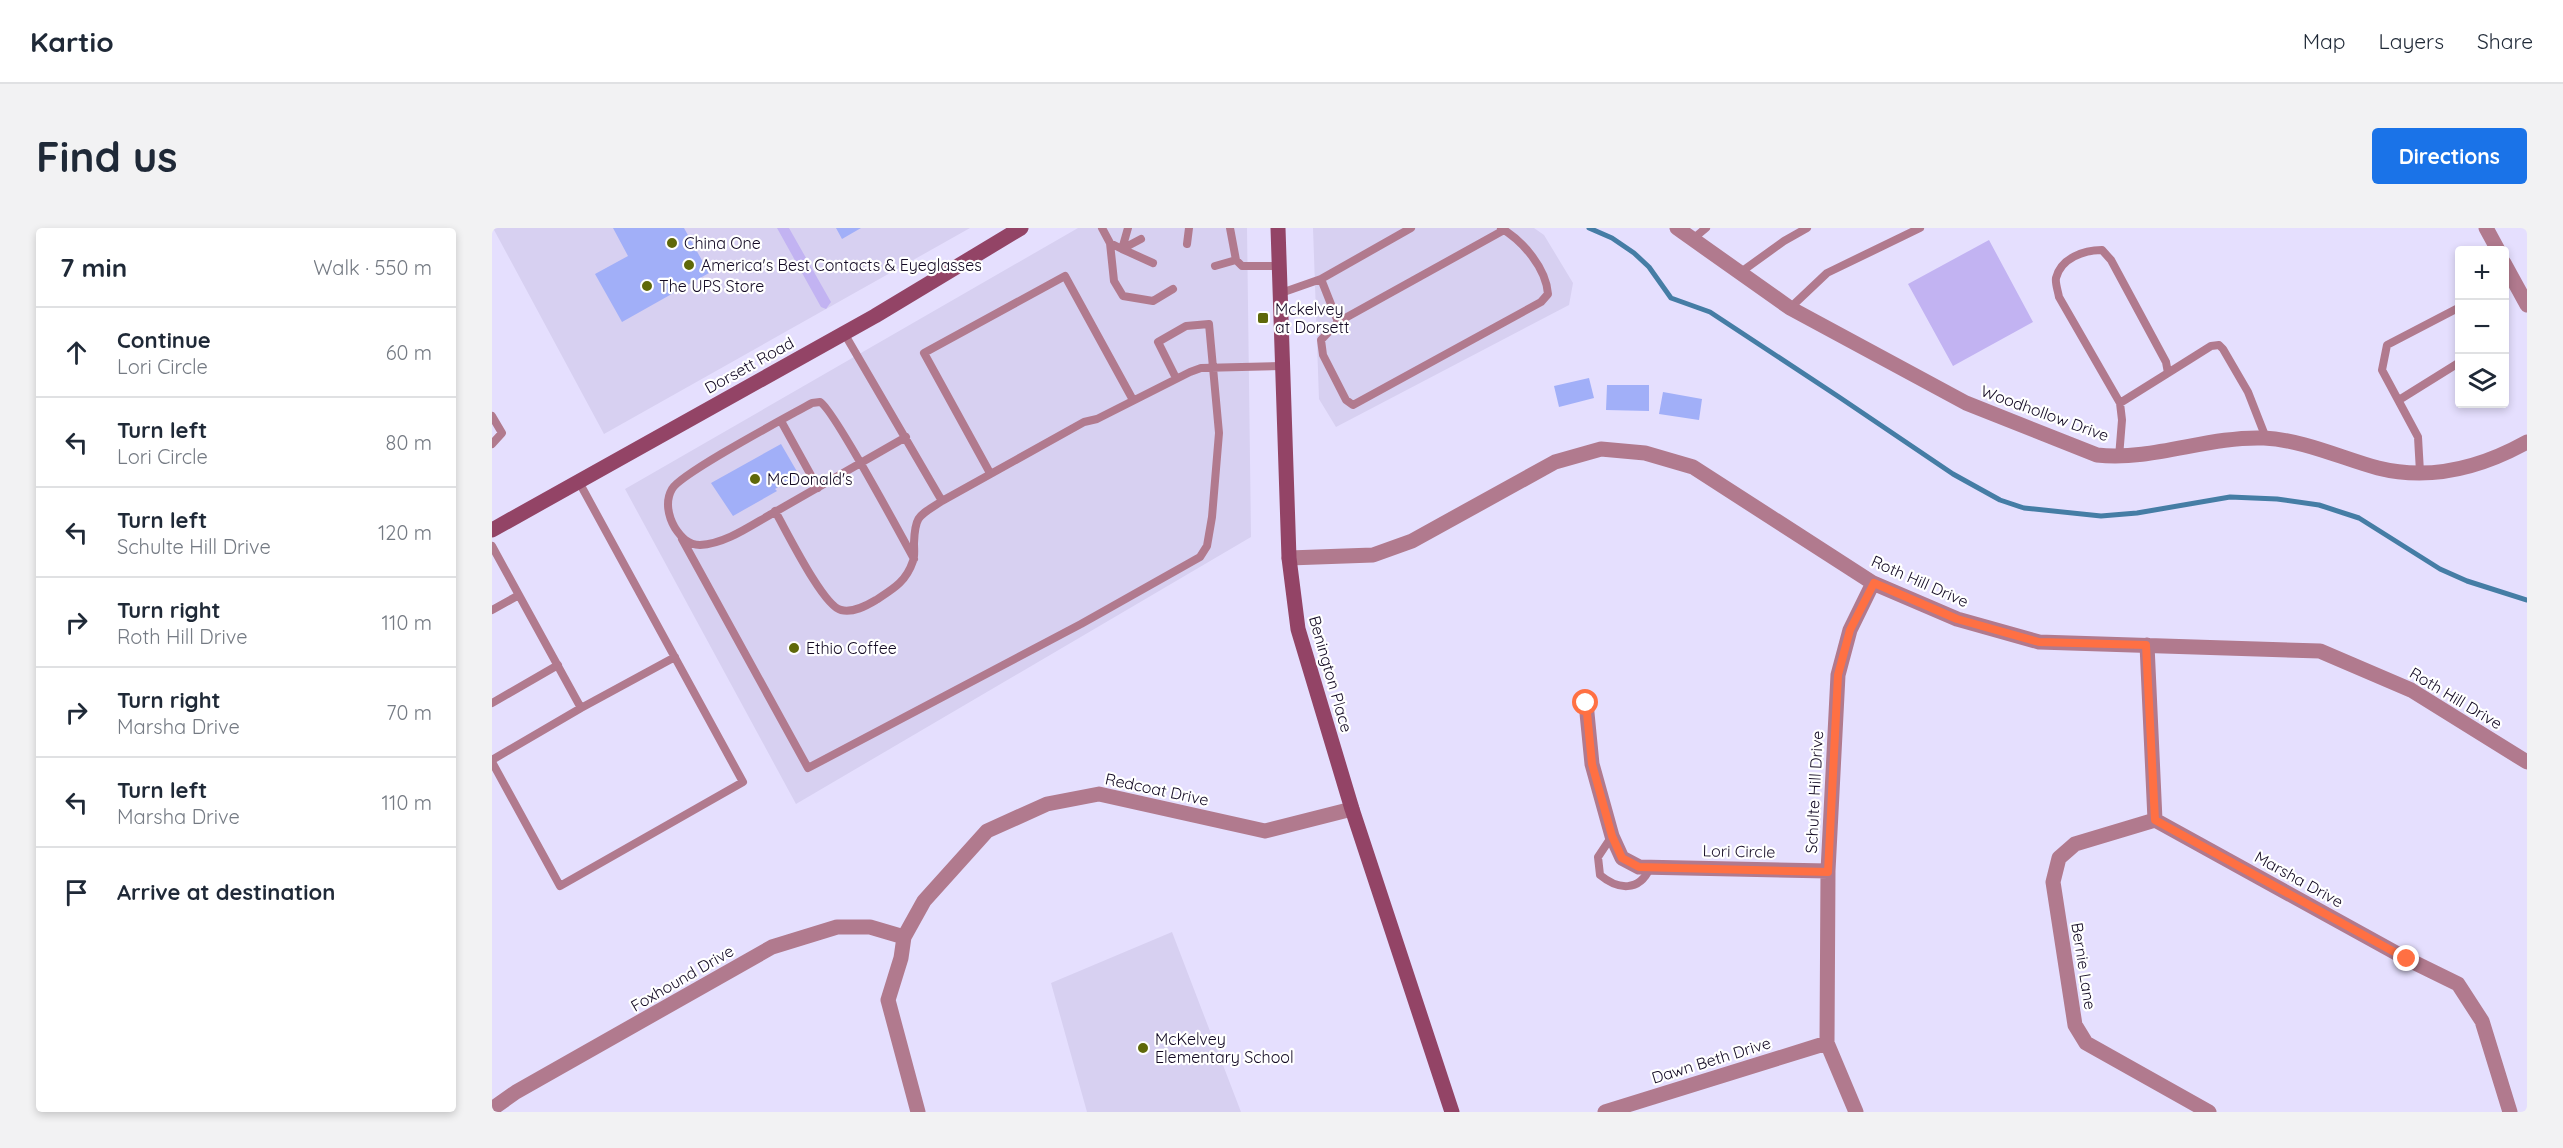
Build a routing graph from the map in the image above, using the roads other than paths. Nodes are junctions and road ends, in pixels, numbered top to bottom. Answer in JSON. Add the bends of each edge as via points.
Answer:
{"nodes":[{"id":1,"x":1021,"y":228,"type":"edge"},
{"id":2,"x":1102,"y":228,"type":"edge"},
{"id":3,"x":1128,"y":228,"type":"edge"},
{"id":4,"x":1189,"y":228,"type":"edge"},
{"id":5,"x":1230,"y":228,"type":"edge"},
{"id":6,"x":1279,"y":228,"type":"edge"},
{"id":7,"x":1411,"y":228,"type":"edge"},
{"id":8,"x":1677,"y":228,"type":"edge"},
{"id":9,"x":1706,"y":228,"type":"edge"},
{"id":10,"x":1807,"y":228,"type":"edge"},
{"id":11,"x":1920,"y":228,"type":"edge"},
{"id":12,"x":2486,"y":228,"type":"edge"},
{"id":13,"x":1503,"y":229,"type":"edge"},
{"id":14,"x":1694,"y":238,"type":"junction"},
{"id":15,"x":1141,"y":239,"type":"dead end"},
{"id":16,"x":1110,"y":243,"type":"junction"},
{"id":17,"x":1187,"y":244,"type":"dead end"},
{"id":18,"x":2496,"y":246,"type":"edge"},
{"id":19,"x":1122,"y":249,"type":"junction"},
{"id":20,"x":1236,"y":260,"type":"junction"},
{"id":21,"x":1153,"y":263,"type":"dead end"},
{"id":22,"x":1215,"y":266,"type":"dead end"},
{"id":23,"x":1280,"y":266,"type":"junction"},
{"id":24,"x":2509,"y":271,"type":"edge"},
{"id":25,"x":1741,"y":272,"type":"junction"},
{"id":26,"x":1321,"y":279,"type":"junction"},
{"id":27,"x":1173,"y":289,"type":"dead end"},
{"id":28,"x":1281,"y":293,"type":"junction"},
{"id":29,"x":2527,"y":305,"type":"edge"},
{"id":30,"x":1790,"y":308,"type":"junction"},
{"id":31,"x":2455,"y":310,"type":"edge"},
{"id":32,"x":1338,"y":322,"type":"junction"},
{"id":33,"x":844,"y":333,"type":"junction"},
{"id":34,"x":2455,"y":365,"type":"edge"},
{"id":35,"x":1284,"y":366,"type":"junction"},
{"id":36,"x":1214,"y":367,"type":"junction"},
{"id":37,"x":2168,"y":373,"type":"junction"},
{"id":38,"x":1176,"y":378,"type":"junction"},
{"id":39,"x":1133,"y":400,"type":"junction"},
{"id":40,"x":2398,"y":400,"type":"junction"},
{"id":41,"x":2120,"y":403,"type":"junction"},
{"id":42,"x":492,"y":416,"type":"edge"},
{"id":43,"x":781,"y":421,"type":"junction"},
{"id":44,"x":906,"y":437,"type":"junction"},
{"id":45,"x":2266,"y":438,"type":"junction"},
{"id":46,"x":2527,"y":442,"type":"edge"},
{"id":47,"x":492,"y":444,"type":"edge"},
{"id":48,"x":2119,"y":457,"type":"junction"},
{"id":49,"x":860,"y":464,"type":"junction"},
{"id":50,"x":2420,"y":472,"type":"junction"},
{"id":51,"x":990,"y":473,"type":"junction"},
{"id":52,"x":579,"y":482,"type":"junction"},
{"id":53,"x":818,"y":488,"type":"junction"},
{"id":54,"x":942,"y":501,"type":"junction"},
{"id":55,"x":776,"y":512,"type":"junction"},
{"id":56,"x":492,"y":530,"type":"edge"},
{"id":57,"x":682,"y":539,"type":"junction"},
{"id":58,"x":492,"y":546,"type":"edge"},
{"id":59,"x":1289,"y":558,"type":"junction"},
{"id":60,"x":914,"y":559,"type":"junction"},
{"id":61,"x":1874,"y":583,"type":"junction"},
{"id":62,"x":519,"y":595,"type":"junction"},
{"id":63,"x":492,"y":610,"type":"edge"},
{"id":64,"x":2146,"y":645,"type":"junction"},
{"id":65,"x":675,"y":657,"type":"junction"},
{"id":66,"x":558,"y":665,"type":"junction"},
{"id":67,"x":492,"y":703,"type":"edge"},
{"id":68,"x":1586,"y":703,"type":"dead end"},
{"id":69,"x":582,"y":708,"type":"junction"},
{"id":70,"x":492,"y":761,"type":"edge"},
{"id":71,"x":2527,"y":762,"type":"edge"},
{"id":72,"x":1352,"y":809,"type":"junction"},
{"id":73,"x":2155,"y":820,"type":"junction"},
{"id":74,"x":1612,"y":836,"type":"junction"},
{"id":75,"x":1650,"y":868,"type":"junction"},
{"id":76,"x":1828,"y":872,"type":"junction"},
{"id":77,"x":904,"y":937,"type":"junction"},
{"id":78,"x":1827,"y":1043,"type":"junction"},
{"id":79,"x":492,"y":1109,"type":"edge"},
{"id":80,"x":918,"y":1112,"type":"edge"},
{"id":81,"x":1452,"y":1112,"type":"edge"},
{"id":82,"x":1605,"y":1112,"type":"edge"},
{"id":83,"x":1856,"y":1112,"type":"edge"},
{"id":84,"x":2209,"y":1112,"type":"edge"},
{"id":85,"x":2510,"y":1112,"type":"edge"}],
"edges":[{"from":1,"to":33,"type":"main road","name":"Dorsett Road"},
{"from":2,"to":16,"type":"lane"},
{"from":3,"to":19,"type":"lane"},
{"from":4,"to":17,"type":"lane"},
{"from":5,"to":20,"type":"lane"},
{"from":6,"to":23,"type":"main road","name":"Benington Place"},
{"from":7,"to":26,"type":"lane"},
{"from":8,"to":14,"type":"street","name":"Woodhollow Drive"},
{"from":9,"to":14,"type":"lane"},
{"from":10,"to":25,"type":"lane"},
{"from":11,"to":30,"type":"lane","via":[[1827,273]]},
{"from":12,"to":18,"type":"street"},
{"from":13,"to":32,"type":"lane"},
{"from":13,"to":32,"type":"lane","via":[[1521,242],[1547,282],[1548,294],[1541,302],[1353,405],[1346,400],[1323,355],[1322,340]]},
{"from":14,"to":25,"type":"street","name":"Woodhollow Drive"},
{"from":15,"to":19,"type":"lane"},
{"from":16,"to":19,"type":"lane"},
{"from":16,"to":27,"type":"lane","via":[[1114,281],[1123,296],[1153,301]]},
{"from":19,"to":21,"type":"lane"},
{"from":20,"to":22,"type":"lane"},
{"from":20,"to":23,"type":"lane","via":[[1242,266]]},
{"from":23,"to":28,"type":"main road","name":"Benington Place"},
{"from":24,"to":29,"type":"street"},
{"from":25,"to":30,"type":"street","name":"Woodhollow Drive"},
{"from":26,"to":28,"type":"lane"},
{"from":26,"to":32,"type":"lane"},
{"from":28,"to":35,"type":"main road","name":"Benington Place"},
{"from":30,"to":48,"type":"street","name":"Woodhollow Drive","via":[[1965,403],[2097,455]]},
{"from":31,"to":40,"type":"lane","via":[[2386,345],[2382,370]]},
{"from":33,"to":44,"type":"lane"},
{"from":33,"to":52,"type":"main road","name":"Dorsett Road"},
{"from":34,"to":40,"type":"lane"},
{"from":35,"to":36,"type":"lane"},
{"from":35,"to":59,"type":"main road","name":"Benington Place"},
{"from":36,"to":38,"type":"lane"},
{"from":36,"to":38,"type":"lane","via":[[1209,324],[1186,326],[1158,342]]},
{"from":36,"to":57,"type":"lane","via":[[1219,433],[1212,517],[1207,546],[1200,557],[808,768]]},
{"from":37,"to":41,"type":"lane"},
{"from":37,"to":41,"type":"lane","via":[[2166,362],[2102,250],[2086,250],[2063,264],[2056,279],[2059,297]]},
{"from":37,"to":45,"type":"lane","via":[[2218,345],[2248,392]]},
{"from":38,"to":39,"type":"lane"},
{"from":39,"to":51,"type":"lane"},
{"from":39,"to":51,"type":"lane","via":[[1065,276],[924,353]]},
{"from":40,"to":50,"type":"lane","via":[[2418,437]]},
{"from":41,"to":48,"type":"lane"},
{"from":42,"to":47,"type":"lane","via":[[502,433]]},
{"from":43,"to":49,"type":"lane","via":[[820,402],[829,410]]},
{"from":43,"to":53,"type":"lane"},
{"from":43,"to":57,"type":"lane","via":[[672,488],[668,506]]},
{"from":44,"to":49,"type":"lane"},
{"from":44,"to":54,"type":"lane"},
{"from":45,"to":48,"type":"street","name":"Woodhollow Drive"},
{"from":45,"to":50,"type":"street","name":"Woodhollow Drive","via":[[2300,443],[2381,468]]},
{"from":46,"to":50,"type":"street","name":"Woodhollow Drive","via":[[2479,465]]},
{"from":49,"to":53,"type":"lane"},
{"from":49,"to":60,"type":"lane"},
{"from":51,"to":54,"type":"lane"},
{"from":52,"to":56,"type":"main road","name":"Dorsett Road"},
{"from":52,"to":65,"type":"lane"},
{"from":53,"to":55,"type":"lane"},
{"from":54,"to":60,"type":"lane","via":[[915,522]]},
{"from":55,"to":57,"type":"lane","via":[[719,541],[699,545]]},
{"from":55,"to":60,"type":"lane","via":[[823,596],[843,611],[864,607],[896,588]]},
{"from":58,"to":62,"type":"lane"},
{"from":59,"to":61,"type":"street","name":"Roth Hill Drive","via":[[1373,555],[1412,542],[1555,462],[1601,449],[1645,453],[1693,467]]},
{"from":59,"to":72,"type":"main road","name":"Benington Place","via":[[1298,629]]},
{"from":61,"to":64,"type":"street","name":"Roth Hill Drive","via":[[1957,619],[2039,642]]},
{"from":61,"to":76,"type":"street","name":"Schulte Hill Drive","via":[[1850,630],[1838,675]]},
{"from":62,"to":63,"type":"lane"},
{"from":62,"to":66,"type":"lane"},
{"from":64,"to":71,"type":"street","name":"Roth Hill Drive","via":[[2320,651],[2411,690]]},
{"from":64,"to":73,"type":"street"},
{"from":65,"to":69,"type":"lane"},
{"from":65,"to":70,"type":"lane","via":[[743,782],[560,886]]},
{"from":66,"to":67,"type":"lane"},
{"from":66,"to":69,"type":"lane"},
{"from":68,"to":74,"type":"street","name":"Lori Circle","via":[[1592,764]]},
{"from":69,"to":70,"type":"lane"},
{"from":72,"to":77,"type":"street","name":"Redcoat Drive","via":[[1265,831],[1099,794],[1047,804],[987,831],[924,902]]},
{"from":72,"to":81,"type":"main road","name":"Benington Place"},
{"from":73,"to":84,"type":"street","name":"Bernie Lane","via":[[2075,844],[2059,858],[2053,882],[2076,1025],[2086,1043]]},
{"from":73,"to":85,"type":"street","name":"Marsha Drive","via":[[2458,984],[2482,1021]]},
{"from":74,"to":75,"type":"street","name":"Lori Circle","via":[[1622,858]]},
{"from":74,"to":75,"type":"lane","via":[[1598,857],[1600,875],[1612,885],[1631,886],[1645,879]]},
{"from":75,"to":76,"type":"street","name":"Lori Circle"},
{"from":76,"to":78,"type":"street","name":"Schulte Hill Drive"},
{"from":77,"to":79,"type":"street","name":"Foxhound Drive","via":[[870,927],[837,927],[772,947]]},
{"from":77,"to":80,"type":"street","name":"Redcoat Drive","via":[[888,1000]]},
{"from":78,"to":82,"type":"street","name":"Dawn Beth Drive"},
{"from":78,"to":83,"type":"street","name":"Schulte Hill Drive"}]}
